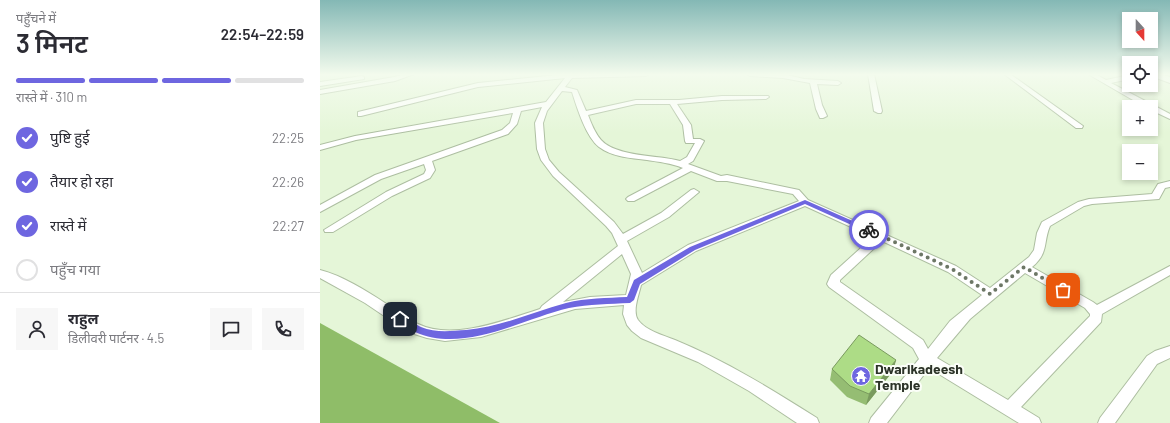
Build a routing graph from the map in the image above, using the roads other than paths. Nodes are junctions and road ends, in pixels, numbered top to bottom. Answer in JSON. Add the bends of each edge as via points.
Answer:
{"nodes":[{"id":1,"x":439,"y":94,"type":"edge"},
{"id":2,"x":556,"y":94,"type":"edge"},
{"id":3,"x":576,"y":94,"type":"edge"},
{"id":4,"x":817,"y":94,"type":"edge"},
{"id":5,"x":875,"y":94,"type":"edge"},
{"id":6,"x":1035,"y":94,"type":"edge"},
{"id":7,"x":1126,"y":94,"type":"edge"},
{"id":8,"x":766,"y":97,"type":"dead end"},
{"id":9,"x":1138,"y":100,"type":"edge"},
{"id":10,"x":672,"y":102,"type":"junction"},
{"id":11,"x":548,"y":104,"type":"junction"},
{"id":12,"x":518,"y":110,"type":"junction"},
{"id":13,"x":878,"y":111,"type":"dead end"},
{"id":14,"x":1158,"y":111,"type":"edge"},
{"id":15,"x":360,"y":114,"type":"dead end"},
{"id":16,"x":584,"y":114,"type":"junction"},
{"id":17,"x":823,"y":116,"type":"dead end"},
{"id":18,"x":1170,"y":117,"type":"edge"},
{"id":19,"x":1080,"y":126,"type":"dead end"},
{"id":20,"x":320,"y":148,"type":"edge"},
{"id":21,"x":427,"y":160,"type":"junction"},
{"id":22,"x":686,"y":166,"type":"junction"},
{"id":23,"x":1170,"y":184,"type":"edge"},
{"id":24,"x":694,"y":192,"type":"dead end"},
{"id":25,"x":631,"y":199,"type":"dead end"},
{"id":26,"x":805,"y":202,"type":"junction"},
{"id":27,"x":320,"y":209,"type":"edge"},
{"id":28,"x":329,"y":230,"type":"dead end"},
{"id":29,"x":880,"y":237,"type":"junction"},
{"id":30,"x":622,"y":243,"type":"junction"},
{"id":31,"x":1024,"y":267,"type":"junction"},
{"id":32,"x":1170,"y":270,"type":"edge"},
{"id":33,"x":320,"y":274,"type":"edge"},
{"id":34,"x":637,"y":282,"type":"junction"},
{"id":35,"x":990,"y":294,"type":"junction"},
{"id":36,"x":630,"y":300,"type":"junction"},
{"id":37,"x":1096,"y":312,"type":"junction"},
{"id":38,"x":540,"y":314,"type":"junction"},
{"id":39,"x":1170,"y":352,"type":"edge"},
{"id":40,"x":928,"y":359,"type":"junction"},
{"id":41,"x":1009,"y":408,"type":"junction"},
{"id":42,"x":811,"y":423,"type":"edge"},
{"id":43,"x":877,"y":423,"type":"edge"},
{"id":44,"x":1033,"y":423,"type":"edge"},
{"id":45,"x":1106,"y":423,"type":"edge"}],
"edges":[{"from":1,"to":15,"type":"street"},
{"from":2,"to":11,"type":"street"},
{"from":3,"to":16,"type":"street"},
{"from":4,"to":17,"type":"street","via":[[818,110]]},
{"from":5,"to":13,"type":"street"},
{"from":6,"to":19,"type":"street"},
{"from":7,"to":9,"type":"street"},
{"from":8,"to":10,"type":"street"},
{"from":10,"to":16,"type":"street","via":[[636,102]]},
{"from":10,"to":22,"type":"street","via":[[687,125],[689,140],[700,141]]},
{"from":11,"to":12,"type":"street"},
{"from":11,"to":30,"type":"street","via":[[539,123],[541,149],[545,160],[556,174],[610,224]]},
{"from":12,"to":20,"type":"street","via":[[355,138]]},
{"from":12,"to":21,"type":"street","via":[[513,124],[506,132]]},
{"from":14,"to":18,"type":"street"},
{"from":16,"to":22,"type":"street","via":[[598,143],[614,151],[678,162]]},
{"from":21,"to":27,"type":"street","via":[[378,177]]},
{"from":21,"to":28,"type":"street","via":[[431,169],[427,176],[389,194]]},
{"from":22,"to":25,"type":"street"},
{"from":22,"to":26,"type":"street","via":[[720,179],[796,192]]},
{"from":23,"to":31,"type":"street","via":[[1161,186],[1156,197],[1092,201],[1051,220],[1043,228],[1042,248]]},
{"from":24,"to":30,"type":"street","via":[[665,215]]},
{"from":26,"to":29,"type":"street"},
{"from":26,"to":34,"type":"street","via":[[692,248]]},
{"from":29,"to":35,"type":"street","via":[[952,269]]},
{"from":29,"to":40,"type":"street","via":[[835,278],[833,284],[918,344]]},
{"from":30,"to":34,"type":"street","via":[[635,268]]},
{"from":30,"to":38,"type":"street"},
{"from":31,"to":35,"type":"street"},
{"from":31,"to":37,"type":"street","via":[[1089,305]]},
{"from":32,"to":37,"type":"street"},
{"from":33,"to":38,"type":"street","via":[[426,333],[447,335],[487,331]]},
{"from":34,"to":36,"type":"street"},
{"from":35,"to":40,"type":"street","via":[[955,325]]},
{"from":36,"to":38,"type":"street","via":[[582,303]]},
{"from":36,"to":42,"type":"street","via":[[631,322],[639,330],[703,358],[754,386]]},
{"from":37,"to":41,"type":"street","via":[[1096,318]]},
{"from":39,"to":45,"type":"street","via":[[1152,360]]},
{"from":40,"to":41,"type":"street"},
{"from":40,"to":43,"type":"street"},
{"from":41,"to":44,"type":"street"}]}
